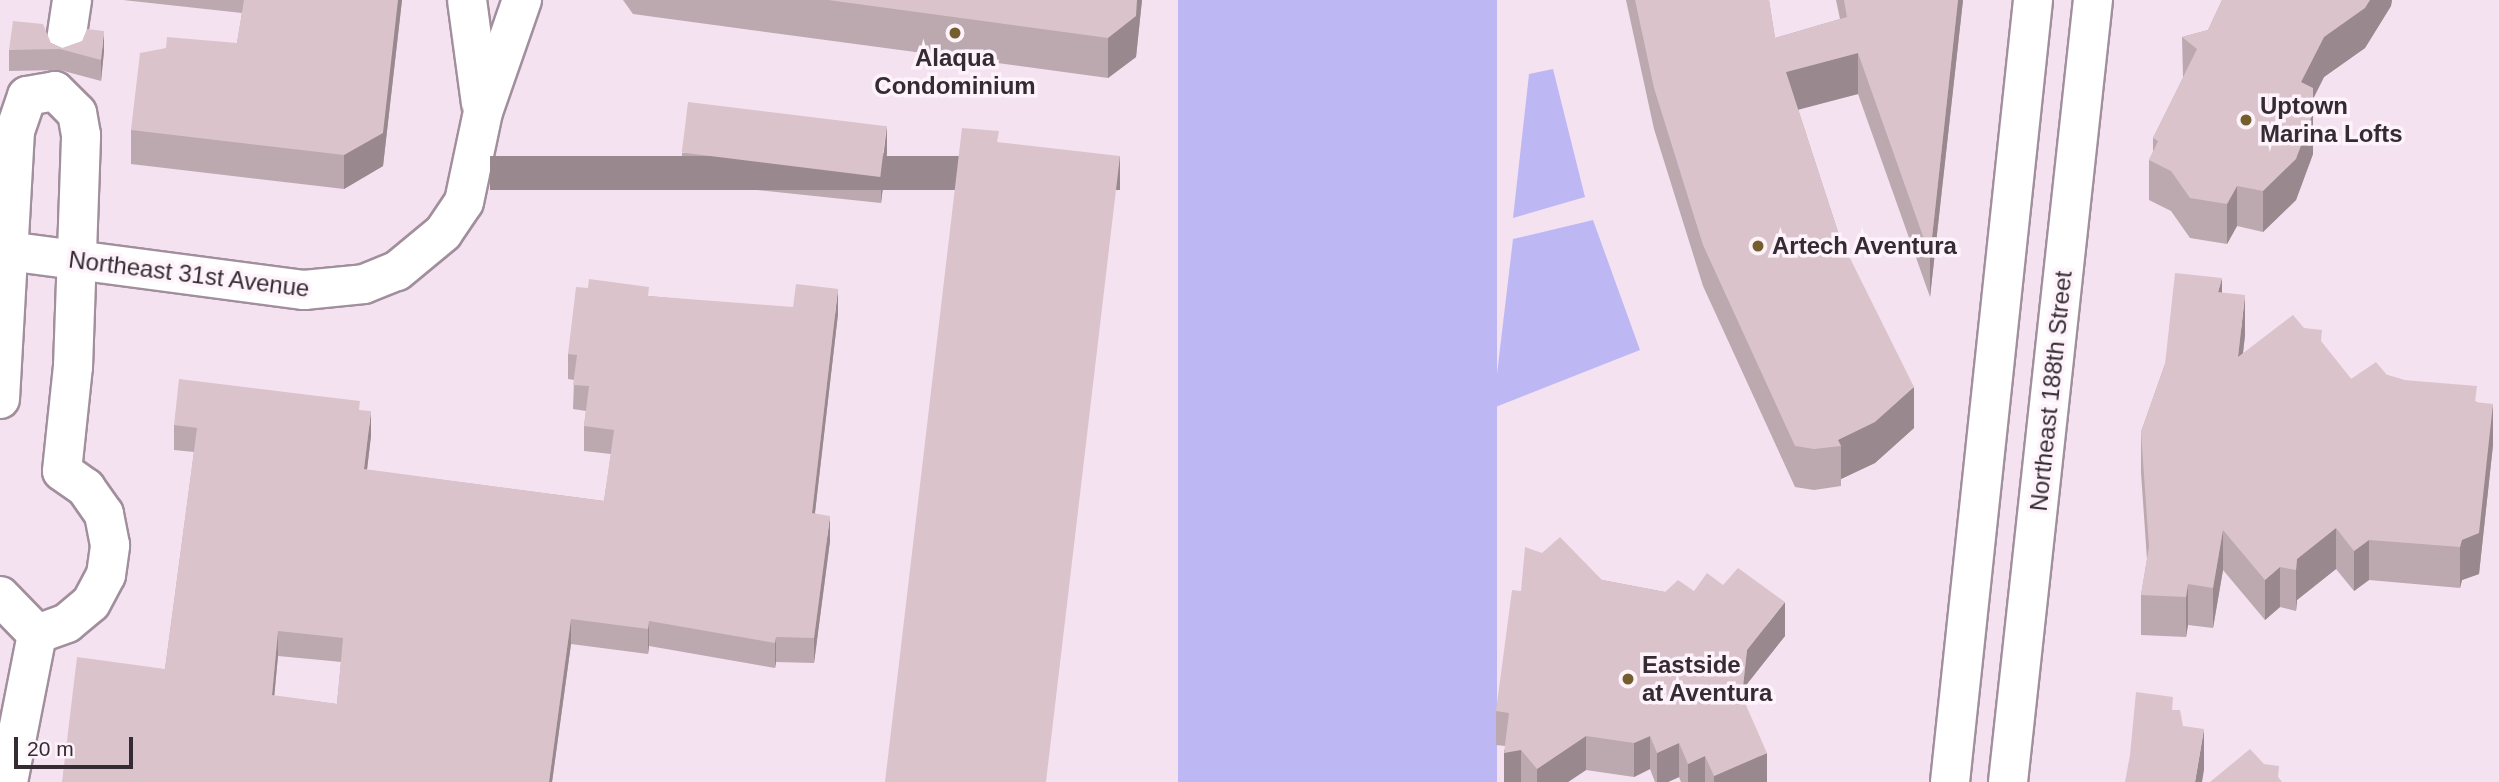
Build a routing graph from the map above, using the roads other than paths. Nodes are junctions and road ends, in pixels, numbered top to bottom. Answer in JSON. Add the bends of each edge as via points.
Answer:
{"nodes":[{"id":1,"x":72,"y":0,"type":"edge"},
{"id":2,"x":467,"y":0,"type":"edge"},
{"id":3,"x":522,"y":0,"type":"edge"},
{"id":4,"x":2034,"y":0,"type":"edge"},
{"id":5,"x":2093,"y":0,"type":"edge"},
{"id":6,"x":59,"y":71,"type":"junction"},
{"id":7,"x":483,"y":112,"type":"junction"},
{"id":8,"x":4,"y":251,"type":"edge"},
{"id":9,"x":74,"y":260,"type":"junction"},
{"id":10,"x":0,"y":399,"type":"edge"},
{"id":11,"x":0,"y":596,"type":"edge"},
{"id":12,"x":37,"y":634,"type":"junction"},
{"id":13,"x":8,"y":782,"type":"edge"},
{"id":14,"x":1950,"y":782,"type":"edge"},
{"id":15,"x":2008,"y":782,"type":"edge"}],
"edges":[{"from":1,"to":6,"type":"street"},
{"from":2,"to":7,"type":"street"},
{"from":3,"to":7,"type":"street"},
{"from":4,"to":14,"type":"street"},
{"from":5,"to":15,"type":"street","name":"Northeast 188th Street"},
{"from":6,"to":8,"type":"street","via":[[27,96],[20,111]]},
{"from":6,"to":9,"type":"street","via":[[81,135]]},
{"from":7,"to":9,"type":"street","name":"Northeast 31st Avenue","via":[[464,202],[427,249],[380,279],[295,290]]},
{"from":8,"to":9,"type":"street","name":"Northeast 31st Avenue"},
{"from":8,"to":10,"type":"street"},
{"from":9,"to":12,"type":"street","via":[[73,367],[62,471],[86,488],[104,514],[110,544],[106,575],[91,603],[67,623]]},
{"from":11,"to":12,"type":"street"},
{"from":12,"to":13,"type":"street"}]}
